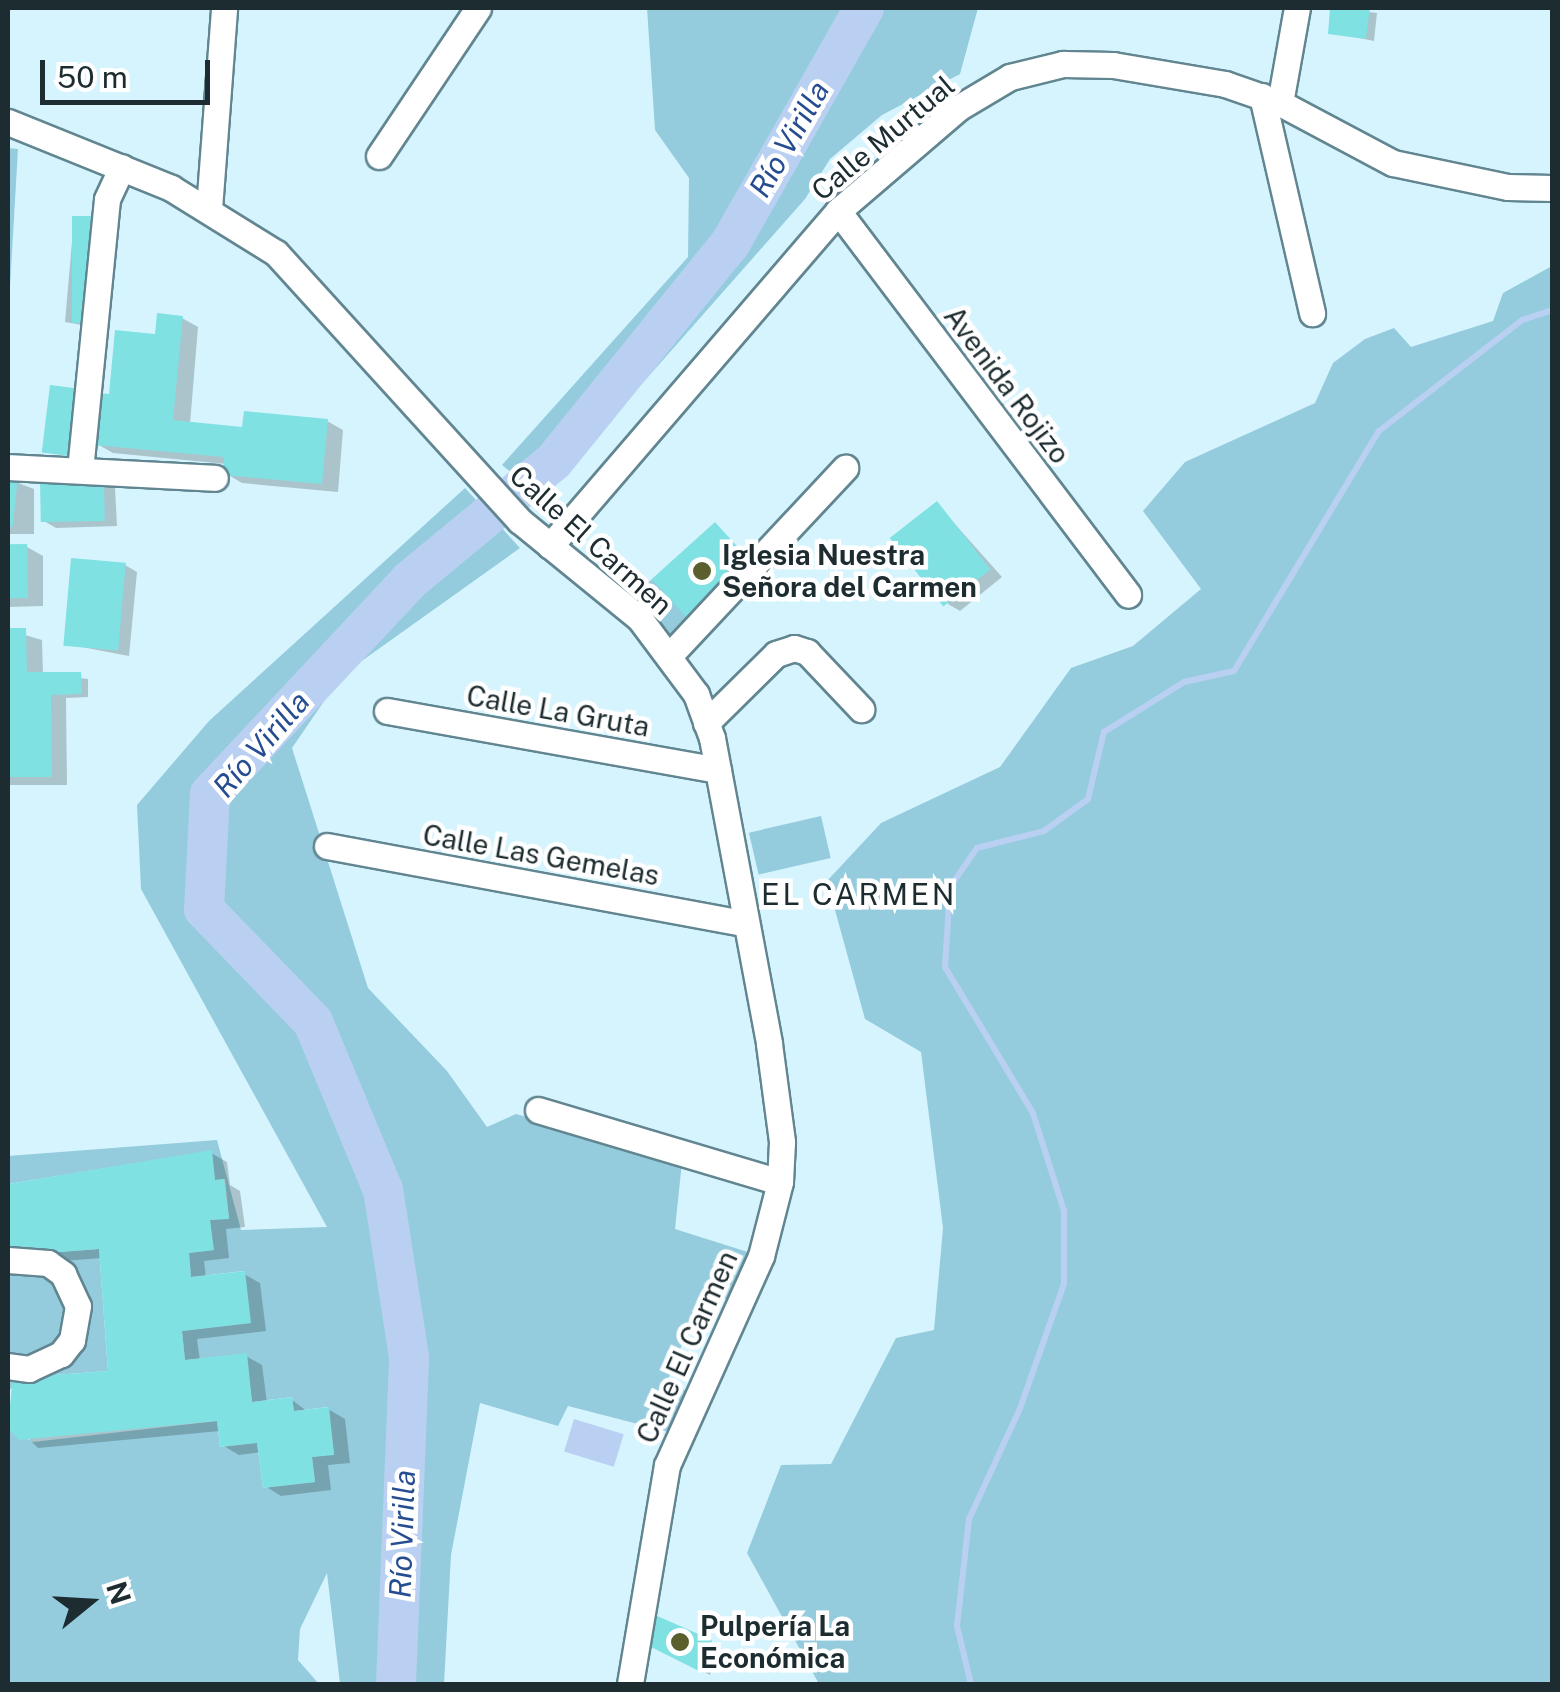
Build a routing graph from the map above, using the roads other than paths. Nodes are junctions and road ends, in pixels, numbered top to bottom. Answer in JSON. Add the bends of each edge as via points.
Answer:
{"nodes":[{"id":1,"x":224,"y":8,"type":"edge"},
{"id":2,"x":1297,"y":8,"type":"edge"},
{"id":3,"x":474,"y":9,"type":"edge"},
{"id":4,"x":1271,"y":100,"type":"junction"},
{"id":5,"x":8,"y":122,"type":"edge"},
{"id":6,"x":380,"y":156,"type":"dead end"},
{"id":7,"x":122,"y":166,"type":"junction"},
{"id":8,"x":1552,"y":188,"type":"edge"},
{"id":9,"x":209,"y":209,"type":"junction"},
{"id":10,"x":838,"y":212,"type":"junction"},
{"id":11,"x":1312,"y":313,"type":"dead end"},
{"id":12,"x":8,"y":466,"type":"edge"},
{"id":13,"x":845,"y":468,"type":"dead end"},
{"id":14,"x":80,"y":470,"type":"junction"},
{"id":15,"x":215,"y":478,"type":"dead end"},
{"id":16,"x":550,"y":546,"type":"junction"},
{"id":17,"x":1128,"y":595,"type":"dead end"},
{"id":18,"x":669,"y":656,"type":"junction"},
{"id":19,"x":861,"y":709,"type":"dead end"},
{"id":20,"x":386,"y":710,"type":"dead end"},
{"id":21,"x":706,"y":723,"type":"junction"},
{"id":22,"x":718,"y":770,"type":"junction"},
{"id":23,"x":327,"y":846,"type":"dead end"},
{"id":24,"x":744,"y":923,"type":"junction"},
{"id":25,"x":538,"y":1110,"type":"dead end"},
{"id":26,"x":780,"y":1182,"type":"junction"},
{"id":27,"x":8,"y":1260,"type":"edge"},
{"id":28,"x":8,"y":1366,"type":"edge"},
{"id":29,"x":630,"y":1684,"type":"edge"}],
"edges":[{"from":1,"to":9,"type":"street"},
{"from":2,"to":4,"type":"street"},
{"from":3,"to":6,"type":"street"},
{"from":4,"to":8,"type":"street","name":"Calle Murtual","via":[[1393,163],[1508,187]]},
{"from":4,"to":10,"type":"street","name":"Calle Murtual","via":[[1113,65],[1062,64],[1010,77],[958,108]]},
{"from":4,"to":11,"type":"street"},
{"from":5,"to":7,"type":"street","name":"Calle El Carmen"},
{"from":7,"to":9,"type":"street","name":"Calle El Carmen"},
{"from":7,"to":14,"type":"street","via":[[107,200]]},
{"from":9,"to":16,"type":"street","name":"Calle El Carmen","via":[[310,284],[378,372]]},
{"from":10,"to":16,"type":"street","name":"Calle Murtual"},
{"from":10,"to":17,"type":"street","name":"Avenida Rojizo"},
{"from":12,"to":14,"type":"street"},
{"from":13,"to":18,"type":"street"},
{"from":14,"to":15,"type":"street"},
{"from":16,"to":18,"type":"street","name":"Calle El Carmen","via":[[640,619]]},
{"from":18,"to":21,"type":"street","name":"Calle El Carmen"},
{"from":19,"to":21,"type":"street","via":[[807,652],[794,648],[776,654]]},
{"from":20,"to":22,"type":"street","name":"Calle La Gruta"},
{"from":21,"to":22,"type":"street","name":"Calle El Carmen"},
{"from":22,"to":24,"type":"street","name":"Calle El Carmen"},
{"from":23,"to":24,"type":"street","name":"Calle Las Gemelas"},
{"from":24,"to":26,"type":"street","name":"Calle El Carmen","via":[[782,1142]]},
{"from":25,"to":26,"type":"street"},
{"from":26,"to":29,"type":"street","name":"Calle El Carmen","via":[[760,1256],[667,1466]]},
{"from":27,"to":28,"type":"street","via":[[48,1263],[63,1274],[78,1306],[72,1340],[61,1354],[29,1368]]}]}
